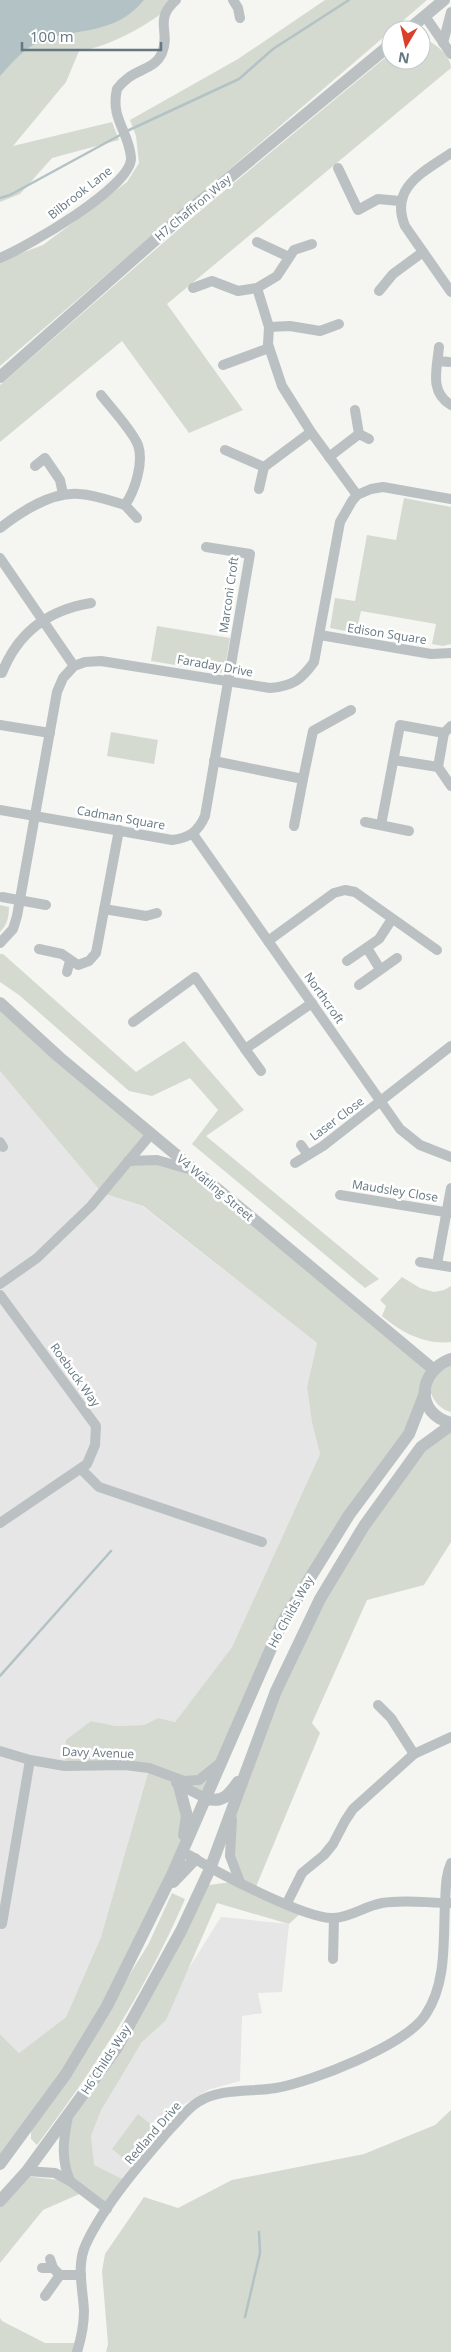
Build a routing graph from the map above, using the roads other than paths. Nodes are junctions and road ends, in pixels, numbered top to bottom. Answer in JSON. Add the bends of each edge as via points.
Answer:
{"nodes":[{"id":1,"x":176,"y":0,"type":"edge"},
{"id":2,"x":233,"y":0,"type":"edge"},
{"id":3,"x":444,"y":0,"type":"edge"},
{"id":4,"x":432,"y":8,"type":"edge"},
{"id":5,"x":451,"y":12,"type":"edge"},
{"id":6,"x":240,"y":18,"type":"dead end"},
{"id":7,"x":419,"y":20,"type":"edge"},
{"id":8,"x":443,"y":43,"type":"junction"},
{"id":9,"x":381,"y":52,"type":"edge"},
{"id":10,"x":451,"y":54,"type":"edge"},
{"id":11,"x":451,"y":153,"type":"edge"},
{"id":12,"x":338,"y":168,"type":"dead end"},
{"id":13,"x":400,"y":201,"type":"junction"},
{"id":14,"x":257,"y":242,"type":"dead end"},
{"id":15,"x":312,"y":244,"type":"dead end"},
{"id":16,"x":423,"y":252,"type":"junction"},
{"id":17,"x":289,"y":257,"type":"junction"},
{"id":18,"x":0,"y":258,"type":"edge"},
{"id":19,"x":193,"y":288,"type":"dead end"},
{"id":20,"x":257,"y":288,"type":"junction"},
{"id":21,"x":379,"y":291,"type":"dead end"},
{"id":22,"x":451,"y":292,"type":"edge"},
{"id":23,"x":339,"y":324,"type":"dead end"},
{"id":24,"x":269,"y":327,"type":"junction"},
{"id":25,"x":439,"y":347,"type":"dead end"},
{"id":26,"x":269,"y":348,"type":"junction"},
{"id":27,"x":438,"y":361,"type":"junction"},
{"id":28,"x":449,"y":362,"type":"dead end"},
{"id":29,"x":223,"y":365,"type":"dead end"},
{"id":30,"x":0,"y":377,"type":"edge"},
{"id":31,"x":101,"y":395,"type":"dead end"},
{"id":32,"x":451,"y":405,"type":"edge"},
{"id":33,"x":355,"y":410,"type":"dead end"},
{"id":34,"x":311,"y":432,"type":"junction"},
{"id":35,"x":359,"y":434,"type":"junction"},
{"id":36,"x":369,"y":439,"type":"dead end"},
{"id":37,"x":225,"y":450,"type":"dead end"},
{"id":38,"x":329,"y":456,"type":"junction"},
{"id":39,"x":35,"y":466,"type":"dead end"},
{"id":40,"x":264,"y":467,"type":"junction"},
{"id":41,"x":259,"y":489,"type":"dead end"},
{"id":42,"x":63,"y":494,"type":"junction"},
{"id":43,"x":357,"y":496,"type":"junction"},
{"id":44,"x":451,"y":498,"type":"edge"},
{"id":45,"x":125,"y":505,"type":"junction"},
{"id":46,"x":137,"y":518,"type":"dead end"},
{"id":47,"x":0,"y":528,"type":"edge"},
{"id":48,"x":206,"y":546,"type":"dead end"},
{"id":49,"x":0,"y":558,"type":"edge"},
{"id":50,"x":91,"y":602,"type":"dead end"},
{"id":51,"x":44,"y":621,"type":"junction"},
{"id":52,"x":320,"y":636,"type":"junction"},
{"id":53,"x":451,"y":653,"type":"edge"},
{"id":54,"x":74,"y":666,"type":"junction"},
{"id":55,"x":2,"y":673,"type":"dead end"},
{"id":56,"x":227,"y":681,"type":"junction"},
{"id":57,"x":351,"y":710,"type":"dead end"},
{"id":58,"x":0,"y":725,"type":"edge"},
{"id":59,"x":448,"y":730,"type":"edge"},
{"id":60,"x":50,"y":733,"type":"junction"},
{"id":61,"x":394,"y":760,"type":"junction"},
{"id":62,"x":214,"y":761,"type":"junction"},
{"id":63,"x":438,"y":766,"type":"junction"},
{"id":64,"x":303,"y":779,"type":"junction"},
{"id":65,"x":451,"y":786,"type":"edge"},
{"id":66,"x":0,"y":810,"type":"edge"},
{"id":67,"x":35,"y":816,"type":"junction"},
{"id":68,"x":365,"y":822,"type":"dead end"},
{"id":69,"x":381,"y":825,"type":"junction"},
{"id":70,"x":294,"y":826,"type":"dead end"},
{"id":71,"x":119,"y":830,"type":"junction"},
{"id":72,"x":409,"y":831,"type":"dead end"},
{"id":73,"x":193,"y":834,"type":"junction"},
{"id":74,"x":2,"y":898,"type":"dead end"},
{"id":75,"x":20,"y":900,"type":"junction"},
{"id":76,"x":46,"y":903,"type":"dead end"},
{"id":77,"x":104,"y":909,"type":"junction"},
{"id":78,"x":156,"y":913,"type":"dead end"},
{"id":79,"x":392,"y":919,"type":"junction"},
{"id":80,"x":268,"y":941,"type":"junction"},
{"id":81,"x":0,"y":943,"type":"edge"},
{"id":82,"x":39,"y":948,"type":"dead end"},
{"id":83,"x":366,"y":948,"type":"junction"},
{"id":84,"x":437,"y":950,"type":"dead end"},
{"id":85,"x":397,"y":958,"type":"dead end"},
{"id":86,"x":70,"y":961,"type":"junction"},
{"id":87,"x":347,"y":961,"type":"dead end"},
{"id":88,"x":380,"y":970,"type":"junction"},
{"id":89,"x":68,"y":972,"type":"dead end"},
{"id":90,"x":359,"y":985,"type":"dead end"},
{"id":91,"x":0,"y":1003,"type":"edge"},
{"id":92,"x":312,"y":1003,"type":"junction"},
{"id":93,"x":133,"y":1022,"type":"dead end"},
{"id":94,"x":451,"y":1046,"type":"edge"},
{"id":95,"x":245,"y":1049,"type":"junction"},
{"id":96,"x":261,"y":1071,"type":"dead end"},
{"id":97,"x":381,"y":1101,"type":"junction"},
{"id":98,"x":151,"y":1134,"type":"junction"},
{"id":99,"x":302,"y":1145,"type":"dead end"},
{"id":100,"x":308,"y":1155,"type":"junction"},
{"id":101,"x":451,"y":1157,"type":"edge"},
{"id":102,"x":128,"y":1161,"type":"junction"},
{"id":103,"x":295,"y":1162,"type":"dead end"},
{"id":104,"x":196,"y":1171,"type":"junction"},
{"id":105,"x":451,"y":1188,"type":"edge"},
{"id":106,"x":340,"y":1195,"type":"dead end"},
{"id":107,"x":449,"y":1213,"type":"edge"},
{"id":108,"x":420,"y":1262,"type":"dead end"},
{"id":109,"x":438,"y":1264,"type":"junction"},
{"id":110,"x":451,"y":1267,"type":"edge"},
{"id":111,"x":0,"y":1284,"type":"edge"},
{"id":112,"x":0,"y":1295,"type":"edge"},
{"id":113,"x":451,"y":1359,"type":"edge"},
{"id":114,"x":433,"y":1369,"type":"junction"},
{"id":115,"x":425,"y":1393,"type":"junction"},
{"id":116,"x":451,"y":1424,"type":"edge"},
{"id":117,"x":80,"y":1469,"type":"junction"},
{"id":118,"x":0,"y":1523,"type":"edge"},
{"id":119,"x":262,"y":1542,"type":"dead end"},
{"id":120,"x":378,"y":1706,"type":"dead end"},
{"id":121,"x":451,"y":1737,"type":"edge"},
{"id":122,"x":0,"y":1751,"type":"edge"},
{"id":123,"x":414,"y":1754,"type":"junction"},
{"id":124,"x":30,"y":1760,"type":"junction"},
{"id":125,"x":219,"y":1764,"type":"junction"},
{"id":126,"x":246,"y":1772,"type":"junction"},
{"id":127,"x":165,"y":1776,"type":"junction"},
{"id":128,"x":179,"y":1786,"type":"junction"},
{"id":129,"x":206,"y":1798,"type":"junction"},
{"id":130,"x":233,"y":1806,"type":"junction"},
{"id":131,"x":182,"y":1850,"type":"junction"},
{"id":132,"x":196,"y":1859,"type":"junction"},
{"id":133,"x":451,"y":1863,"type":"edge"},
{"id":134,"x":210,"y":1869,"type":"junction"},
{"id":135,"x":175,"y":1875,"type":"junction"},
{"id":136,"x":240,"y":1882,"type":"junction"},
{"id":137,"x":4,"y":1886,"type":"edge"},
{"id":138,"x":286,"y":1903,"type":"junction"},
{"id":139,"x":448,"y":1903,"type":"edge"},
{"id":140,"x":334,"y":1918,"type":"junction"},
{"id":141,"x":2,"y":1924,"type":"dead end"},
{"id":142,"x":333,"y":1959,"type":"dead end"},
{"id":143,"x":68,"y":2117,"type":"junction"},
{"id":144,"x":0,"y":2164,"type":"edge"},
{"id":145,"x":27,"y":2171,"type":"junction"},
{"id":146,"x":70,"y":2181,"type":"junction"},
{"id":147,"x":0,"y":2201,"type":"edge"},
{"id":148,"x":108,"y":2209,"type":"junction"},
{"id":149,"x":54,"y":2267,"type":"junction"},
{"id":150,"x":42,"y":2268,"type":"dead end"},
{"id":151,"x":81,"y":2276,"type":"junction"},
{"id":152,"x":45,"y":2296,"type":"dead end"},
{"id":153,"x":77,"y":2352,"type":"edge"}],
"edges":[{"from":1,"to":18,"type":"street","name":"Bilbrook Lane","via":[[166,12],[162,25],[165,41],[162,54],[156,62],[129,77],[117,89],[114,110],[131,160],[122,176],[50,233]]},
{"from":2,"to":6,"type":"street"},
{"from":3,"to":4,"type":"street"},
{"from":4,"to":7,"type":"street"},
{"from":4,"to":8,"type":"street"},
{"from":5,"to":8,"type":"street"},
{"from":8,"to":10,"type":"street"},
{"from":9,"to":30,"type":"street","name":"H7 Chaffron Way","via":[[179,219]]},
{"from":11,"to":13,"type":"street","via":[[410,183]]},
{"from":12,"to":13,"type":"street","via":[[358,210],[378,200]]},
{"from":13,"to":16,"type":"street","via":[[400,214],[405,226]]},
{"from":14,"to":17,"type":"street"},
{"from":15,"to":17,"type":"street","via":[[294,250]]},
{"from":16,"to":21,"type":"street","via":[[393,274]]},
{"from":16,"to":22,"type":"street"},
{"from":17,"to":20,"type":"street","via":[[277,276]]},
{"from":19,"to":20,"type":"street","via":[[212,281],[238,292]]},
{"from":20,"to":24,"type":"street"},
{"from":23,"to":24,"type":"street","via":[[320,331],[290,326]]},
{"from":24,"to":26,"type":"street"},
{"from":25,"to":27,"type":"street"},
{"from":26,"to":29,"type":"street"},
{"from":26,"to":34,"type":"street","via":[[282,386]]},
{"from":27,"to":28,"type":"street"},
{"from":27,"to":32,"type":"street","via":[[437,390],[443,401]]},
{"from":31,"to":45,"type":"street","via":[[138,446],[140,459],[132,494]]},
{"from":33,"to":35,"type":"street"},
{"from":34,"to":38,"type":"street"},
{"from":34,"to":40,"type":"street"},
{"from":35,"to":36,"type":"street"},
{"from":35,"to":38,"type":"street"},
{"from":37,"to":40,"type":"street"},
{"from":38,"to":43,"type":"street"},
{"from":39,"to":42,"type":"street","via":[[45,458],[60,480]]},
{"from":40,"to":41,"type":"street"},
{"from":42,"to":45,"type":"street","via":[[82,494]]},
{"from":42,"to":47,"type":"street","via":[[25,511]]},
{"from":43,"to":44,"type":"street","via":[[371,489],[383,488]]},
{"from":43,"to":52,"type":"street","name":"Faraday Drive","via":[[340,522]]},
{"from":45,"to":46,"type":"street"},
{"from":48,"to":56,"type":"street","name":"Marconi Croft","via":[[250,554]]},
{"from":49,"to":51,"type":"street"},
{"from":50,"to":51,"type":"street","via":[[61,611]]},
{"from":51,"to":54,"type":"street"},
{"from":51,"to":55,"type":"street","via":[[22,637],[10,652]]},
{"from":52,"to":53,"type":"street","name":"Edison Square","via":[[431,654]]},
{"from":52,"to":56,"type":"street","name":"Faraday Drive","via":[[314,662],[302,678],[286,687],[270,688]]},
{"from":54,"to":56,"type":"street","name":"Faraday Drive","via":[[117,662]]},
{"from":54,"to":60,"type":"street","via":[[63,678],[57,692]]},
{"from":56,"to":62,"type":"street"},
{"from":57,"to":64,"type":"street","via":[[313,731]]},
{"from":58,"to":60,"type":"street"},
{"from":59,"to":61,"type":"street","via":[[400,725]]},
{"from":59,"to":63,"type":"street"},
{"from":60,"to":67,"type":"street"},
{"from":61,"to":63,"type":"street"},
{"from":61,"to":69,"type":"street"},
{"from":62,"to":64,"type":"street"},
{"from":62,"to":73,"type":"street","via":[[205,816]]},
{"from":63,"to":65,"type":"street"},
{"from":64,"to":70,"type":"street"},
{"from":66,"to":67,"type":"street","name":"Cadman Square"},
{"from":67,"to":71,"type":"street","name":"Cadman Square"},
{"from":67,"to":75,"type":"street"},
{"from":68,"to":69,"type":"street"},
{"from":69,"to":72,"type":"street"},
{"from":71,"to":73,"type":"street","name":"Cadman Square","via":[[172,840]]},
{"from":71,"to":77,"type":"street"},
{"from":73,"to":80,"type":"street","name":"Northcroft"},
{"from":74,"to":75,"type":"street"},
{"from":75,"to":76,"type":"street"},
{"from":75,"to":81,"type":"street","via":[[13,929]]},
{"from":77,"to":78,"type":"street","via":[[146,916]]},
{"from":77,"to":86,"type":"street","via":[[96,953],[89,962],[78,965]]},
{"from":79,"to":80,"type":"street","via":[[354,892],[345,890],[334,893]]},
{"from":79,"to":83,"type":"street","via":[[379,939]]},
{"from":79,"to":84,"type":"street"},
{"from":80,"to":92,"type":"street","name":"Northcroft"},
{"from":82,"to":86,"type":"street","via":[[62,954]]},
{"from":83,"to":87,"type":"street"},
{"from":83,"to":88,"type":"street"},
{"from":85,"to":88,"type":"street"},
{"from":86,"to":89,"type":"street"},
{"from":88,"to":90,"type":"street"},
{"from":91,"to":98,"type":"street","name":"V4 Watling Street"},
{"from":92,"to":95,"type":"street"},
{"from":92,"to":97,"type":"street","name":"Northcroft"},
{"from":93,"to":95,"type":"street","via":[[198,975]]},
{"from":94,"to":97,"type":"street","name":"Laser Close"},
{"from":95,"to":96,"type":"street"},
{"from":97,"to":100,"type":"street","name":"Laser Close"},
{"from":97,"to":101,"type":"street","name":"Northcroft","via":[[400,1129],[420,1145]]},
{"from":98,"to":102,"type":"street"},
{"from":98,"to":104,"type":"street","name":"V4 Watling Street"},
{"from":99,"to":100,"type":"street","name":"Laser Close"},
{"from":100,"to":103,"type":"street","name":"Laser Close"},
{"from":102,"to":104,"type":"street","via":[[157,1160]]},
{"from":102,"to":111,"type":"street","via":[[91,1206],[37,1258]]},
{"from":104,"to":114,"type":"street","name":"V4 Watling Street"},
{"from":105,"to":107,"type":"street","name":"Maudsley Close"},
{"from":106,"to":107,"type":"street","name":"Maudsley Close"},
{"from":107,"to":109,"type":"street","name":"Maudsley Close"},
{"from":108,"to":109,"type":"street"},
{"from":109,"to":110,"type":"street"},
{"from":112,"to":117,"type":"street","name":"Roebuck Way","via":[[96,1426],[95,1445],[87,1464]]},
{"from":113,"to":114,"type":"street"},
{"from":114,"to":115,"type":"street","name":"H6 Childs Way","via":[[426,1382]]},
{"from":115,"to":116,"type":"street","via":[[430,1410]]},
{"from":115,"to":125,"type":"street","name":"H6 Childs Way","via":[[409,1434],[348,1515],[282,1623]]},
{"from":116,"to":126,"type":"street","name":"H6 Childs Way","via":[[421,1447],[364,1526],[320,1599],[276,1691]]},
{"from":117,"to":118,"type":"street","name":"Roebuck Way"},
{"from":117,"to":119,"type":"street","via":[[100,1487]]},
{"from":120,"to":123,"type":"street","via":[[391,1718]]},
{"from":121,"to":123,"type":"street"},
{"from":122,"to":124,"type":"street","name":"Davy Avenue"},
{"from":123,"to":138,"type":"street","via":[[353,1809],[333,1844],[302,1873]]},
{"from":124,"to":127,"type":"street","name":"Davy Avenue","via":[[65,1766],[125,1765],[149,1768]]},
{"from":124,"to":137,"type":"street"},
{"from":125,"to":127,"type":"street","name":"Davy Avenue","via":[[198,1780],[184,1781]]},
{"from":125,"to":129,"type":"street","name":"H6 Childs Way"},
{"from":126,"to":129,"type":"street","via":[[222,1799]]},
{"from":126,"to":130,"type":"street","name":"H6 Childs Way"},
{"from":127,"to":128,"type":"street","name":"Davy Avenue"},
{"from":128,"to":129,"type":"street","name":"Davy Avenue"},
{"from":128,"to":131,"type":"street","via":[[187,1816]]},
{"from":129,"to":131,"type":"street","name":"H6 Childs Way"},
{"from":130,"to":134,"type":"street","name":"H6 Childs Way"},
{"from":130,"to":136,"type":"street","via":[[230,1856]]},
{"from":131,"to":132,"type":"street"},
{"from":131,"to":135,"type":"street","name":"H6 Childs Way"},
{"from":132,"to":134,"type":"street"},
{"from":132,"to":135,"type":"street"},
{"from":133,"to":139,"type":"street","name":"Redland Drive","via":[[446,1882]]},
{"from":134,"to":136,"type":"street"},
{"from":134,"to":143,"type":"street","name":"H6 Childs Way","via":[[116,2048]]},
{"from":135,"to":144,"type":"street","name":"H6 Childs Way","via":[[107,2006],[66,2074]]},
{"from":136,"to":138,"type":"street"},
{"from":137,"to":141,"type":"street"},
{"from":138,"to":140,"type":"street","via":[[314,1915]]},
{"from":139,"to":140,"type":"street","via":[[384,1903]]},
{"from":139,"to":148,"type":"street","name":"Redland Drive","via":[[437,1996],[425,2016],[409,2032],[356,2061],[314,2078],[276,2088],[220,2093],[198,2102],[154,2148]]},
{"from":140,"to":142,"type":"street"},
{"from":143,"to":145,"type":"street","name":"H6 Childs Way"},
{"from":143,"to":146,"type":"street","via":[[63,2139],[64,2165]]},
{"from":145,"to":146,"type":"street","via":[[55,2173]]},
{"from":145,"to":147,"type":"street","name":"H6 Childs Way"},
{"from":146,"to":148,"type":"street"},
{"from":148,"to":151,"type":"street","name":"Redland Drive","via":[[85,2245]]},
{"from":149,"to":150,"type":"street"},
{"from":149,"to":151,"type":"street"},
{"from":149,"to":152,"type":"street"},
{"from":151,"to":153,"type":"street","name":"Redland Drive","via":[[84,2312]]}]}
